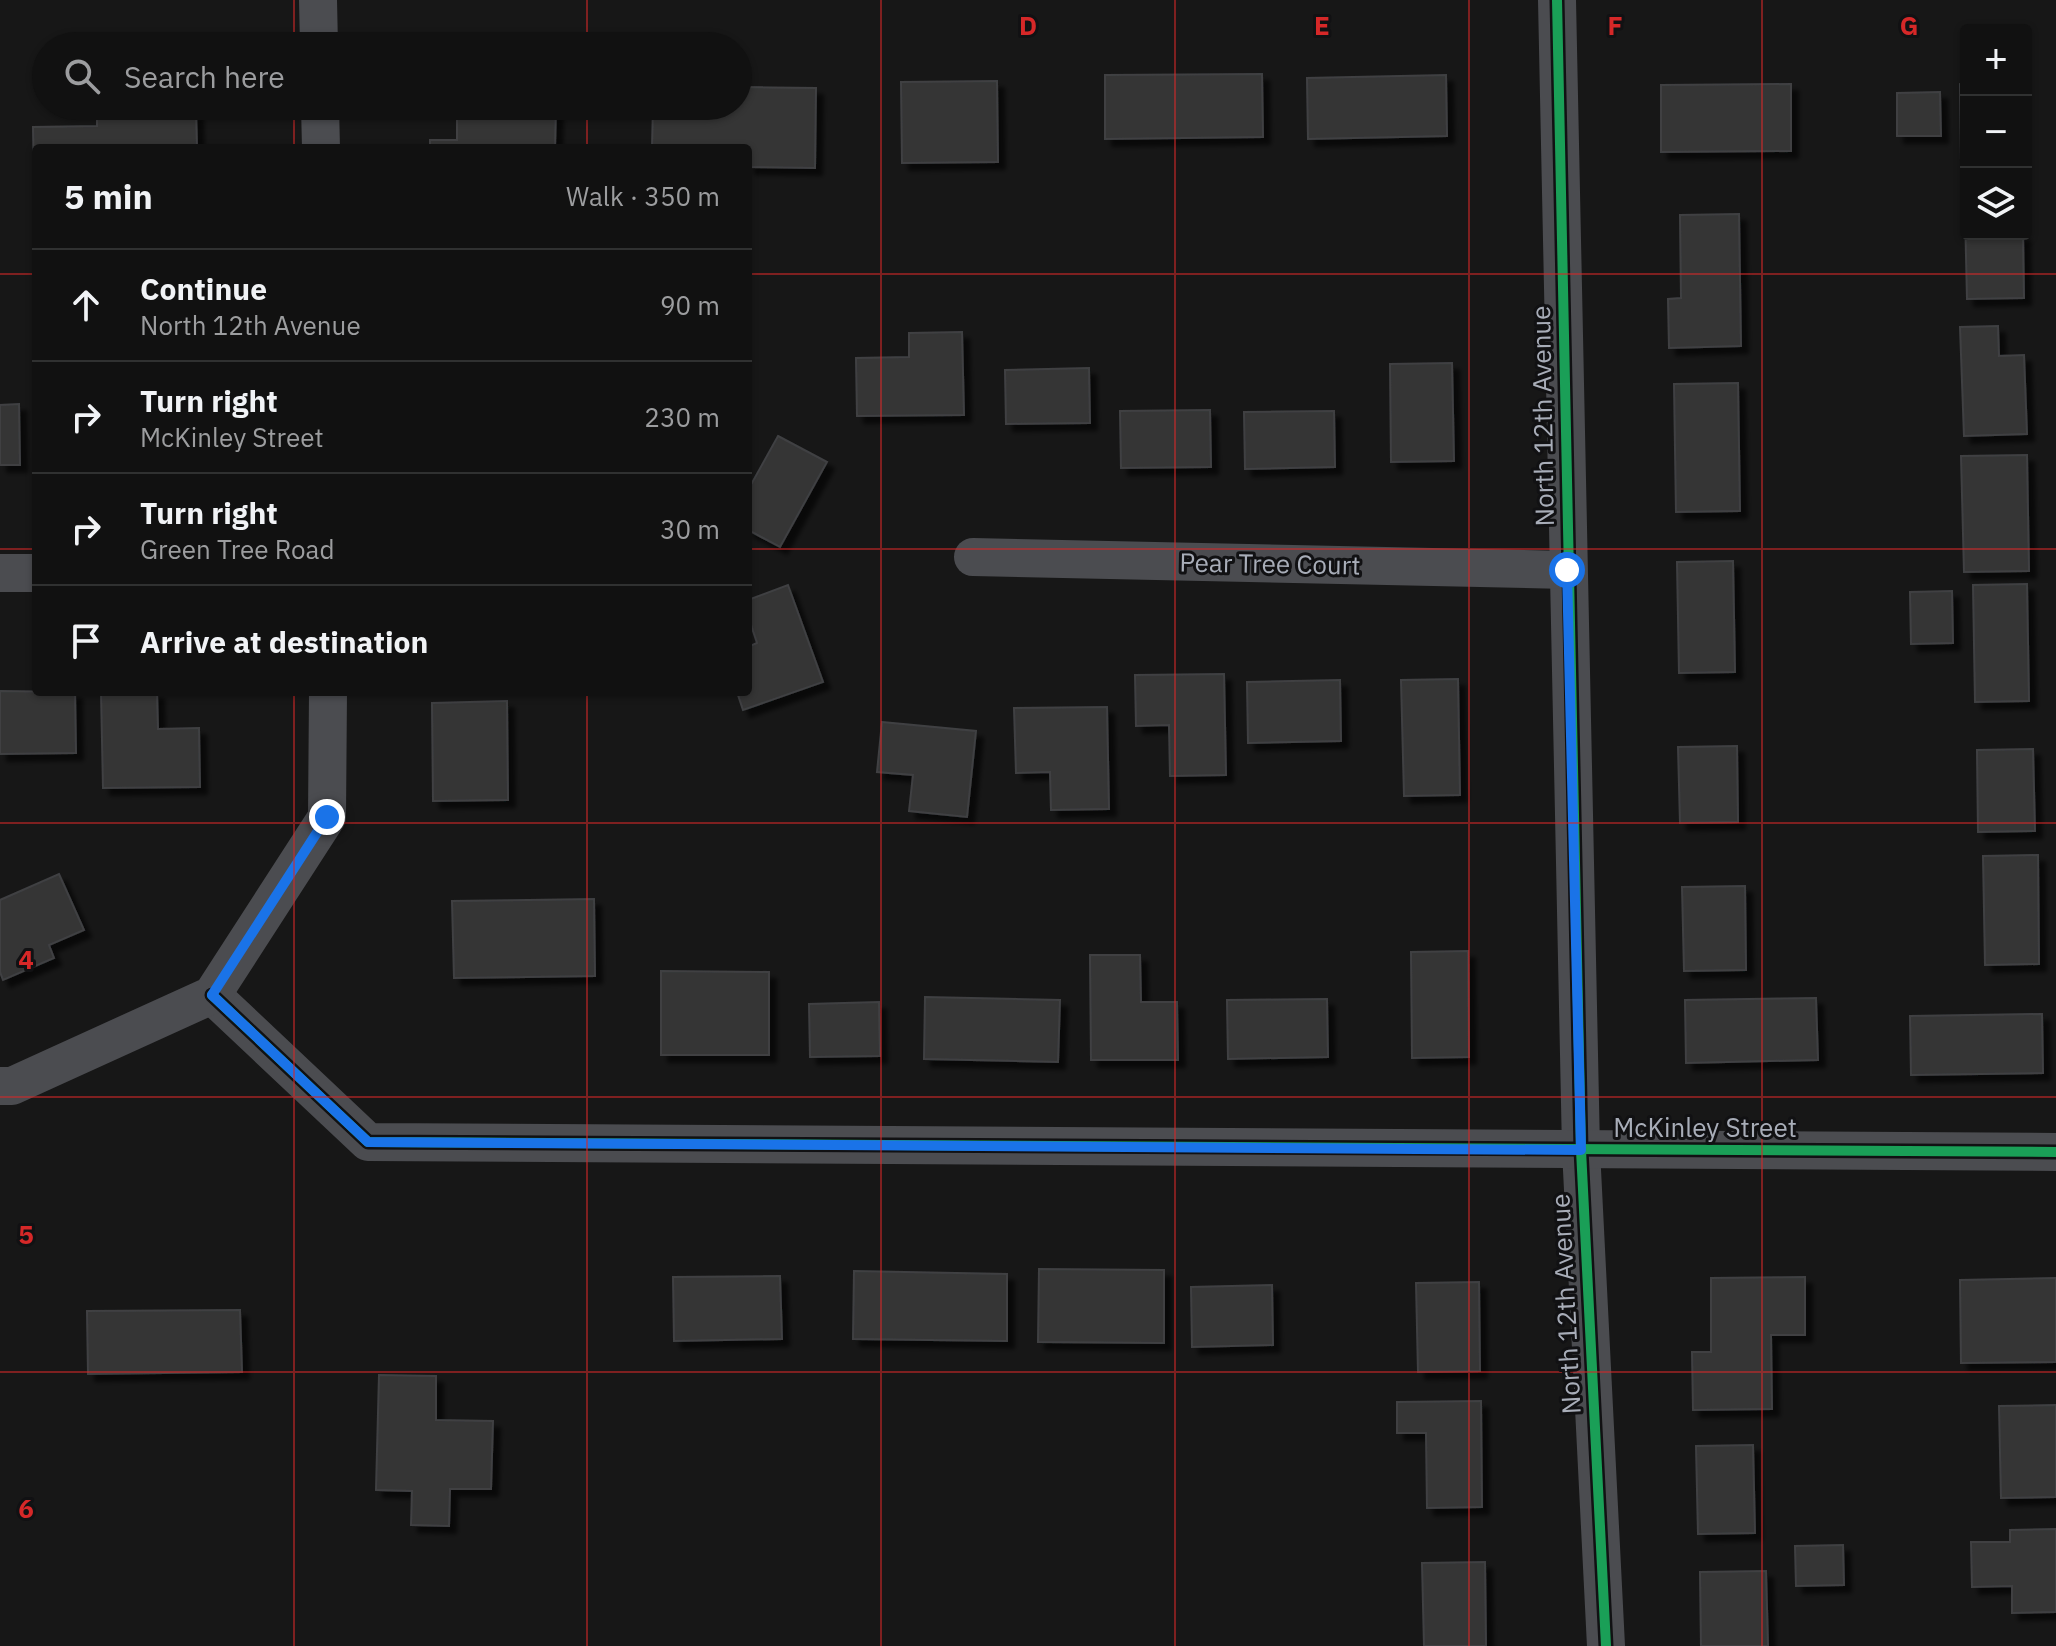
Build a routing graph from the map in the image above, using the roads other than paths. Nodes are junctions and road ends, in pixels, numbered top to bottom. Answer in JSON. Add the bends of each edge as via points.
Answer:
{"nodes":[{"id":1,"x":318,"y":0,"type":"edge"},
{"id":2,"x":1557,"y":0,"type":"edge"},
{"id":3,"x":319,"y":32,"type":"edge"},
{"id":4,"x":320,"y":120,"type":"edge"},
{"id":5,"x":321,"y":144,"type":"edge"},
{"id":6,"x":973,"y":557,"type":"dead end"},
{"id":7,"x":1567,"y":570,"type":"junction"},
{"id":8,"x":0,"y":573,"type":"edge"},
{"id":9,"x":32,"y":573,"type":"edge"},
{"id":10,"x":328,"y":696,"type":"edge"},
{"id":11,"x":212,"y":995,"type":"junction"},
{"id":12,"x":0,"y":1086,"type":"edge"},
{"id":13,"x":1581,"y":1150,"type":"junction"},
{"id":14,"x":2056,"y":1152,"type":"edge"},
{"id":15,"x":1606,"y":1646,"type":"edge"}],
"edges":[{"from":1,"to":3,"type":"street"},
{"from":2,"to":7,"type":"street","name":"North 12th Avenue"},
{"from":4,"to":5,"type":"street"},
{"from":6,"to":7,"type":"street","name":"Pear Tree Court"},
{"from":7,"to":13,"type":"street","name":"North 12th Avenue"},
{"from":8,"to":9,"type":"street"},
{"from":10,"to":11,"type":"street","via":[[327,817]]},
{"from":11,"to":12,"type":"street","via":[[12,1086]]},
{"from":11,"to":13,"type":"street","name":"McKinley Street","via":[[368,1142]]},
{"from":13,"to":14,"type":"street","name":"McKinley Street"},
{"from":13,"to":15,"type":"street","name":"North 12th Avenue"}]}
